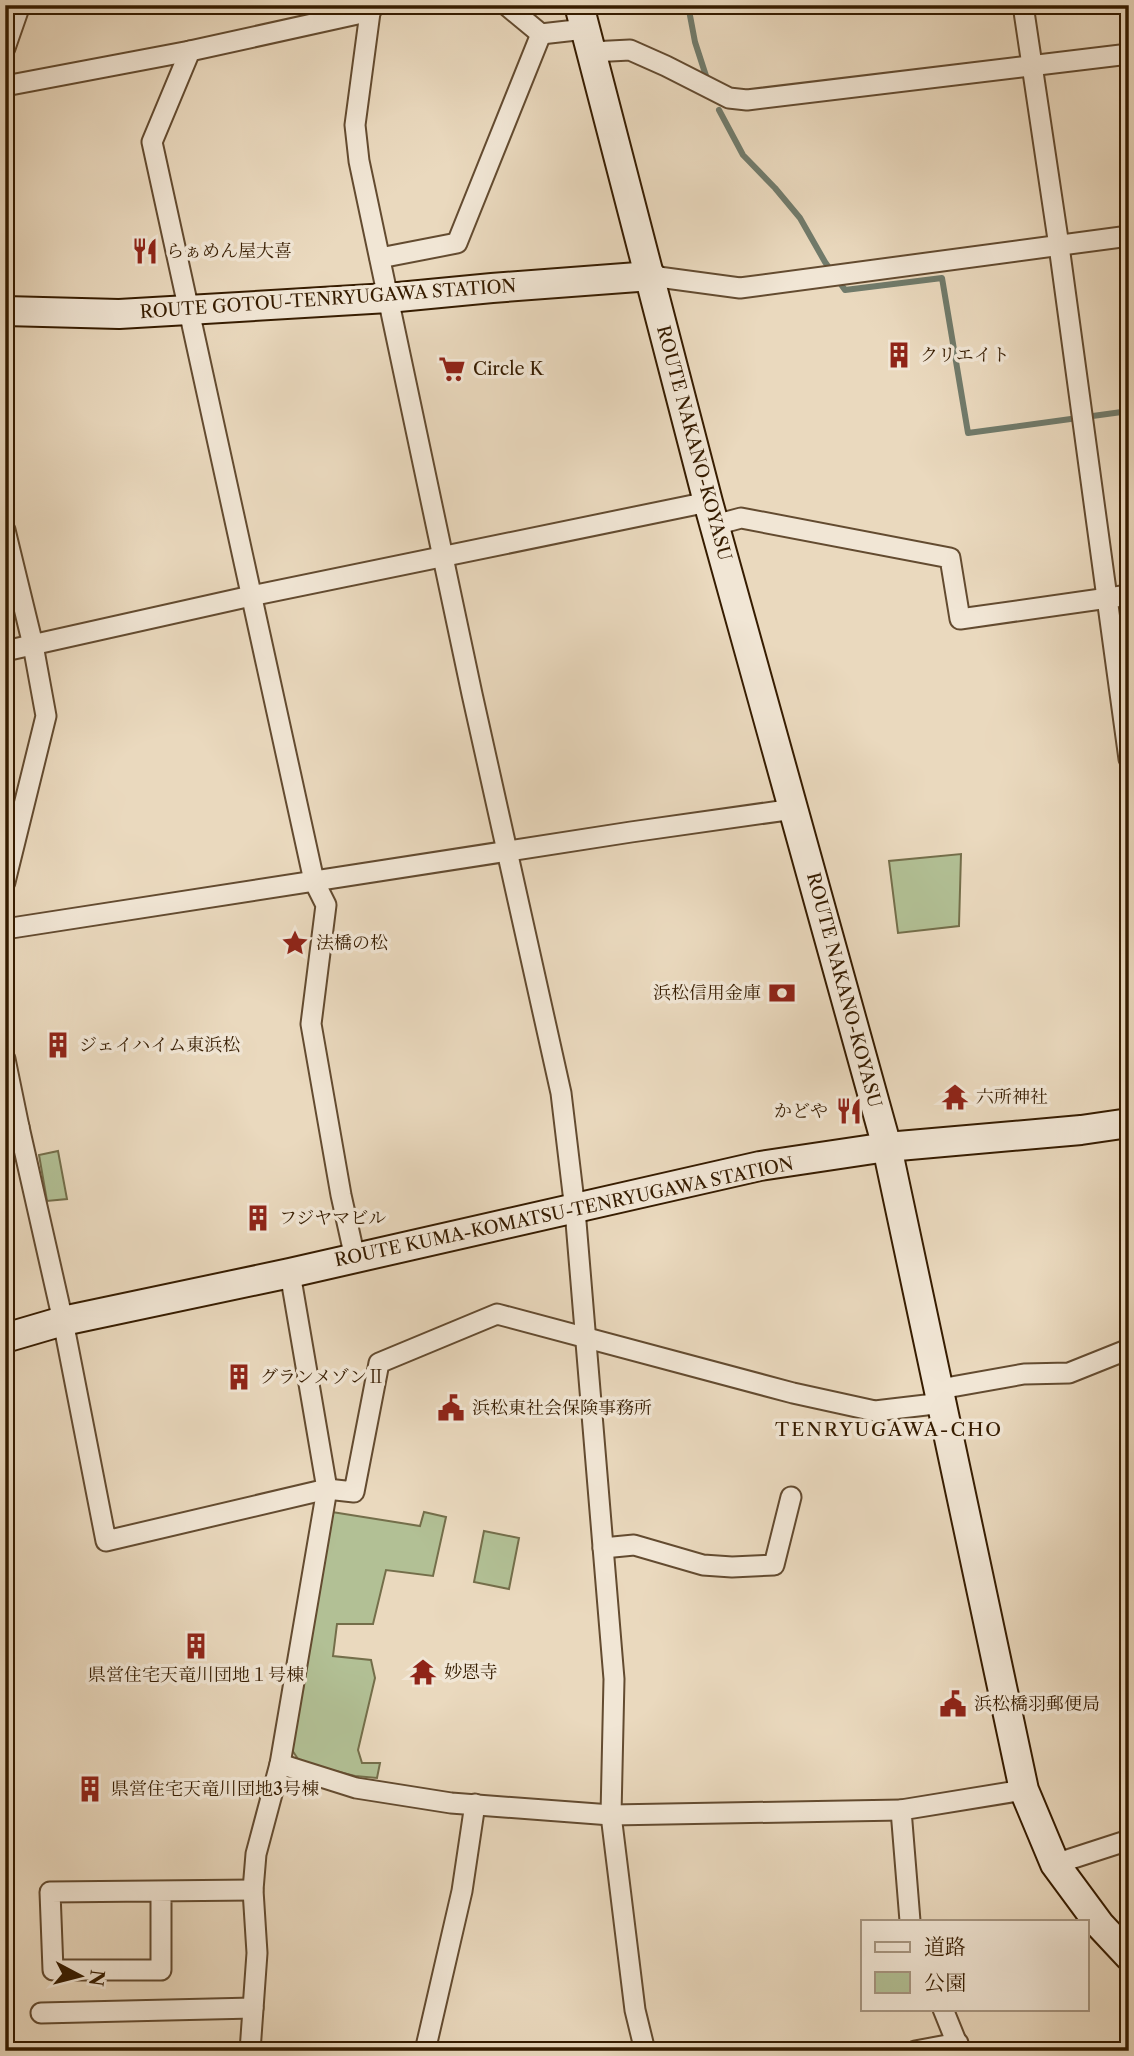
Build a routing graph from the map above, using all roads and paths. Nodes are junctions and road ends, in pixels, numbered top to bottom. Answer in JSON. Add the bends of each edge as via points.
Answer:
{"nodes":[{"id":1,"x":20,"y":5,"type":"edge"},
{"id":2,"x":506,"y":5,"type":"edge"},
{"id":3,"x":1023,"y":5,"type":"edge"},
{"id":4,"x":371,"y":8,"type":"edge"},
{"id":5,"x":585,"y":29,"type":"edge"},
{"id":6,"x":541,"y":34,"type":"junction"},
{"id":7,"x":5,"y":48,"type":"edge"},
{"id":8,"x":190,"y":51,"type":"junction"},
{"id":9,"x":1129,"y":54,"type":"edge"},
{"id":10,"x":1031,"y":66,"type":"junction"},
{"id":11,"x":5,"y":86,"type":"edge"},
{"id":12,"x":1129,"y":236,"type":"edge"},
{"id":13,"x":1059,"y":246,"type":"junction"},
{"id":14,"x":380,"y":258,"type":"junction"},
{"id":15,"x":651,"y":276,"type":"junction"},
{"id":16,"x":388,"y":298,"type":"junction"},
{"id":17,"x":188,"y":310,"type":"junction"},
{"id":18,"x":5,"y":311,"type":"edge"},
{"id":19,"x":712,"y":514,"type":"junction"},
{"id":20,"x":5,"y":530,"type":"edge"},
{"id":21,"x":444,"y":558,"type":"junction"},
{"id":22,"x":1129,"y":595,"type":"edge"},
{"id":23,"x":251,"y":596,"type":"junction"},
{"id":24,"x":1105,"y":598,"type":"junction"},
{"id":25,"x":33,"y":645,"type":"junction"},
{"id":26,"x":5,"y":651,"type":"edge"},
{"id":27,"x":1129,"y":760,"type":"edge"},
{"id":28,"x":794,"y":810,"type":"junction"},
{"id":29,"x":508,"y":852,"type":"junction"},
{"id":30,"x":314,"y":881,"type":"junction"},
{"id":31,"x":5,"y":882,"type":"edge"},
{"id":32,"x":5,"y":929,"type":"edge"},
{"id":33,"x":5,"y":1059,"type":"edge"},
{"id":34,"x":1129,"y":1123,"type":"edge"},
{"id":35,"x":12,"y":1129,"type":"edge"},
{"id":36,"x":887,"y":1147,"type":"junction"},
{"id":37,"x":575,"y":1210,"type":"junction"},
{"id":38,"x":355,"y":1258,"type":"junction"},
{"id":39,"x":290,"y":1273,"type":"junction"},
{"id":40,"x":63,"y":1321,"type":"junction"},
{"id":41,"x":5,"y":1338,"type":"edge"},
{"id":42,"x":584,"y":1338,"type":"junction"},
{"id":43,"x":1129,"y":1349,"type":"edge"},
{"id":44,"x":942,"y":1396,"type":"junction"},
{"id":45,"x":327,"y":1489,"type":"junction"},
{"id":46,"x":791,"y":1497,"type":"dead end"},
{"id":47,"x":603,"y":1548,"type":"junction"},
{"id":48,"x":280,"y":1764,"type":"junction"},
{"id":49,"x":1024,"y":1790,"type":"junction"},
{"id":50,"x":475,"y":1804,"type":"junction"},
{"id":51,"x":901,"y":1810,"type":"junction"},
{"id":52,"x":611,"y":1815,"type":"junction"},
{"id":53,"x":1129,"y":1840,"type":"edge"},
{"id":54,"x":1055,"y":1864,"type":"junction"},
{"id":55,"x":253,"y":1890,"type":"junction"},
{"id":56,"x":161,"y":1892,"type":"junction"},
{"id":57,"x":910,"y":1920,"type":"edge"},
{"id":58,"x":1129,"y":1956,"type":"edge"},
{"id":59,"x":253,"y":2008,"type":"junction"},
{"id":60,"x":943,"y":2010,"type":"edge"},
{"id":61,"x":41,"y":2013,"type":"dead end"},
{"id":62,"x":959,"y":2047,"type":"edge"},
{"id":63,"x":250,"y":2051,"type":"edge"},
{"id":64,"x":425,"y":2051,"type":"edge"},
{"id":65,"x":645,"y":2051,"type":"edge"},
{"id":66,"x":915,"y":2051,"type":"edge"}],
"edges":[{"from":1,"to":7,"type":"street"},
{"from":2,"to":6,"type":"street"},
{"from":3,"to":10,"type":"street"},
{"from":4,"to":8,"type":"street"},
{"from":4,"to":14,"type":"street","via":[[355,125]]},
{"from":5,"to":6,"type":"street"},
{"from":5,"to":10,"type":"street","via":[[729,98],[747,100]]},
{"from":5,"to":15,"type":"main road","name":"ROUTE NAKANO-KOYASU"},
{"from":6,"to":14,"type":"street","via":[[457,243]]},
{"from":8,"to":11,"type":"street"},
{"from":8,"to":17,"type":"street","via":[[152,142]]},
{"from":9,"to":10,"type":"street"},
{"from":10,"to":13,"type":"street"},
{"from":12,"to":13,"type":"street"},
{"from":13,"to":15,"type":"street","via":[[740,288]]},
{"from":13,"to":24,"type":"street"},
{"from":14,"to":16,"type":"street"},
{"from":15,"to":16,"type":"main road","name":"ROUTE GOTOU-TENRYUGAWA STATION"},
{"from":15,"to":19,"type":"main road","name":"ROUTE NAKANO-KOYASU"},
{"from":16,"to":17,"type":"main road","name":"ROUTE GOTOU-TENRYUGAWA STATION"},
{"from":16,"to":21,"type":"street"},
{"from":17,"to":18,"type":"main road","name":"ROUTE GOTOU-TENRYUGAWA STATION","via":[[119,314]]},
{"from":17,"to":23,"type":"street"},
{"from":19,"to":21,"type":"street"},
{"from":19,"to":24,"type":"street","via":[[950,558],[961,619]]},
{"from":19,"to":28,"type":"main road","name":"ROUTE NAKANO-KOYASU"},
{"from":20,"to":25,"type":"street"},
{"from":21,"to":23,"type":"street"},
{"from":21,"to":29,"type":"street"},
{"from":22,"to":24,"type":"street"},
{"from":23,"to":25,"type":"street"},
{"from":23,"to":30,"type":"street"},
{"from":24,"to":27,"type":"street"},
{"from":25,"to":26,"type":"street"},
{"from":25,"to":31,"type":"street","via":[[47,716]]},
{"from":28,"to":29,"type":"street"},
{"from":28,"to":36,"type":"main road","name":"ROUTE NAKANO-KOYASU"},
{"from":29,"to":30,"type":"street"},
{"from":29,"to":37,"type":"street","via":[[561,1093]]},
{"from":30,"to":32,"type":"street"},
{"from":30,"to":38,"type":"street","via":[[326,905],[311,1024]]},
{"from":33,"to":35,"type":"street"},
{"from":34,"to":36,"type":"main road","name":"ROUTE KUMA-KOMATSU-TENRYUGAWA STATION"},
{"from":35,"to":40,"type":"street"},
{"from":36,"to":37,"type":"main road","name":"ROUTE KUMA-KOMATSU-TENRYUGAWA STATION","via":[[760,1166]]},
{"from":36,"to":44,"type":"main road","name":"ROUTE NAKANO-KOYASU"},
{"from":37,"to":38,"type":"main road","name":"ROUTE KUMA-KOMATSU-TENRYUGAWA STATION"},
{"from":37,"to":42,"type":"street"},
{"from":38,"to":39,"type":"main road","name":"ROUTE KUMA-KOMATSU-TENRYUGAWA STATION"},
{"from":39,"to":40,"type":"main road","name":"ROUTE KUMA-KOMATSU-TENRYUGAWA STATION"},
{"from":39,"to":45,"type":"street"},
{"from":40,"to":41,"type":"main road","name":"ROUTE KUMA-KOMATSU-TENRYUGAWA STATION"},
{"from":40,"to":45,"type":"street","via":[[106,1541]]},
{"from":42,"to":44,"type":"street","via":[[875,1411]]},
{"from":42,"to":45,"type":"street","via":[[497,1314],[379,1363],[354,1492]]},
{"from":42,"to":47,"type":"street"},
{"from":43,"to":44,"type":"street","via":[[1069,1373],[1024,1374]]},
{"from":44,"to":49,"type":"main road","name":"ROUTE NAKANO-KOYASU"},
{"from":45,"to":48,"type":"street"},
{"from":46,"to":47,"type":"street","via":[[774,1565],[704,1565],[634,1545]]},
{"from":47,"to":52,"type":"street","via":[[614,1679]]},
{"from":48,"to":50,"type":"street","via":[[356,1788]]},
{"from":48,"to":55,"type":"street","via":[[256,1854]]},
{"from":49,"to":51,"type":"street"},
{"from":49,"to":54,"type":"main road","name":"ROUTE NAKANO-KOYASU"},
{"from":50,"to":52,"type":"street"},
{"from":50,"to":64,"type":"street","via":[[462,1891]]},
{"from":51,"to":52,"type":"street"},
{"from":51,"to":57,"type":"street"},
{"from":52,"to":65,"type":"street","via":[[635,2010]]},
{"from":53,"to":54,"type":"street"},
{"from":54,"to":58,"type":"main road","name":"ROUTE NAKANO-KOYASU"},
{"from":55,"to":56,"type":"street"},
{"from":55,"to":59,"type":"street","via":[[257,1953]]},
{"from":56,"to":56,"type":"street","via":[[50,1892],[53,1970],[161,1970]]},
{"from":59,"to":61,"type":"street"},
{"from":59,"to":63,"type":"street"},
{"from":60,"to":62,"type":"street"},
{"from":62,"to":66,"type":"street"}]}
